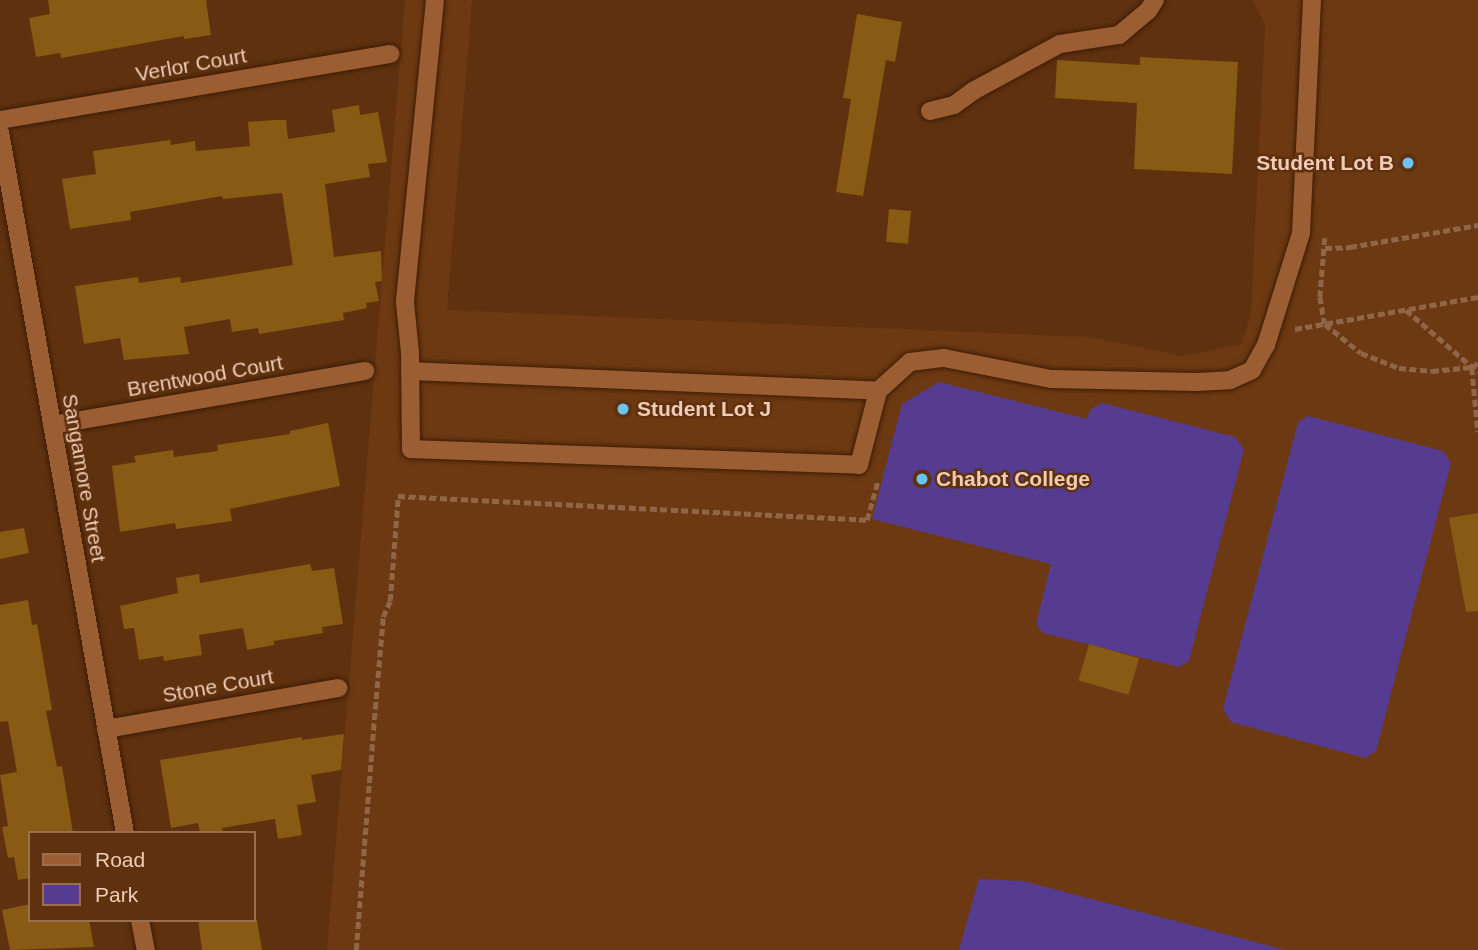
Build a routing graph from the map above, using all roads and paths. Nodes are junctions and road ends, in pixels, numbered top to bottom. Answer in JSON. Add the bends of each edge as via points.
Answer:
{"nodes":[{"id":1,"x":435,"y":0,"type":"edge"},
{"id":2,"x":1155,"y":0,"type":"edge"},
{"id":3,"x":1312,"y":0,"type":"edge"},
{"id":4,"x":390,"y":54,"type":"dead end"},
{"id":5,"x":930,"y":111,"type":"dead end"},
{"id":6,"x":0,"y":120,"type":"edge"},
{"id":7,"x":0,"y":132,"type":"edge"},
{"id":8,"x":1478,"y":225,"type":"edge"},
{"id":9,"x":1325,"y":236,"type":"dead end"},
{"id":10,"x":1325,"y":248,"type":"junction"},
{"id":11,"x":1478,"y":297,"type":"edge"},
{"id":12,"x":1406,"y":310,"type":"junction"},
{"id":13,"x":1325,"y":324,"type":"junction"},
{"id":14,"x":1284,"y":331,"type":"dead end"},
{"id":15,"x":1478,"y":363,"type":"edge"},
{"id":16,"x":1472,"y":367,"type":"junction"},
{"id":17,"x":365,"y":371,"type":"dead end"},
{"id":18,"x":410,"y":371,"type":"junction"},
{"id":19,"x":1478,"y":372,"type":"edge"},
{"id":20,"x":878,"y":391,"type":"junction"},
{"id":21,"x":52,"y":425,"type":"junction"},
{"id":22,"x":1478,"y":432,"type":"edge"},
{"id":23,"x":881,"y":466,"type":"dead end"},
{"id":24,"x":338,"y":688,"type":"dead end"},
{"id":25,"x":106,"y":729,"type":"junction"},
{"id":26,"x":125,"y":831,"type":"edge"},
{"id":27,"x":140,"y":922,"type":"edge"},
{"id":28,"x":146,"y":950,"type":"edge"},
{"id":29,"x":356,"y":950,"type":"edge"}],
"edges":[{"from":1,"to":18,"type":"street","via":[[405,303]]},
{"from":2,"to":5,"type":"street","via":[[1119,35],[1060,44],[954,106]]},
{"from":3,"to":20,"type":"street","via":[[1301,233],[1266,345],[1252,370],[1230,380],[1051,379],[944,358],[910,362]]},
{"from":4,"to":6,"type":"street","name":"Verlor Court"},
{"from":7,"to":21,"type":"street","name":"Sangamore Street"},
{"from":8,"to":10,"type":"path"},
{"from":9,"to":10,"type":"path"},
{"from":10,"to":13,"type":"path","via":[[1320,297]]},
{"from":11,"to":12,"type":"path"},
{"from":12,"to":13,"type":"path"},
{"from":12,"to":16,"type":"path"},
{"from":13,"to":14,"type":"path"},
{"from":13,"to":16,"type":"path","via":[[1361,353],[1399,368]]},
{"from":15,"to":16,"type":"path"},
{"from":16,"to":19,"type":"path"},
{"from":16,"to":22,"type":"path"},
{"from":17,"to":21,"type":"street","name":"Brentwood Court"},
{"from":18,"to":20,"type":"street"},
{"from":18,"to":20,"type":"street","via":[[411,449],[859,465]]},
{"from":21,"to":25,"type":"street","name":"Sangamore Street"},
{"from":23,"to":29,"type":"path","via":[[867,520],[398,496],[390,601],[383,617]]},
{"from":24,"to":25,"type":"street","name":"Stone Court"},
{"from":25,"to":26,"type":"street","name":"Sangamore Street"},
{"from":27,"to":28,"type":"street"}]}
